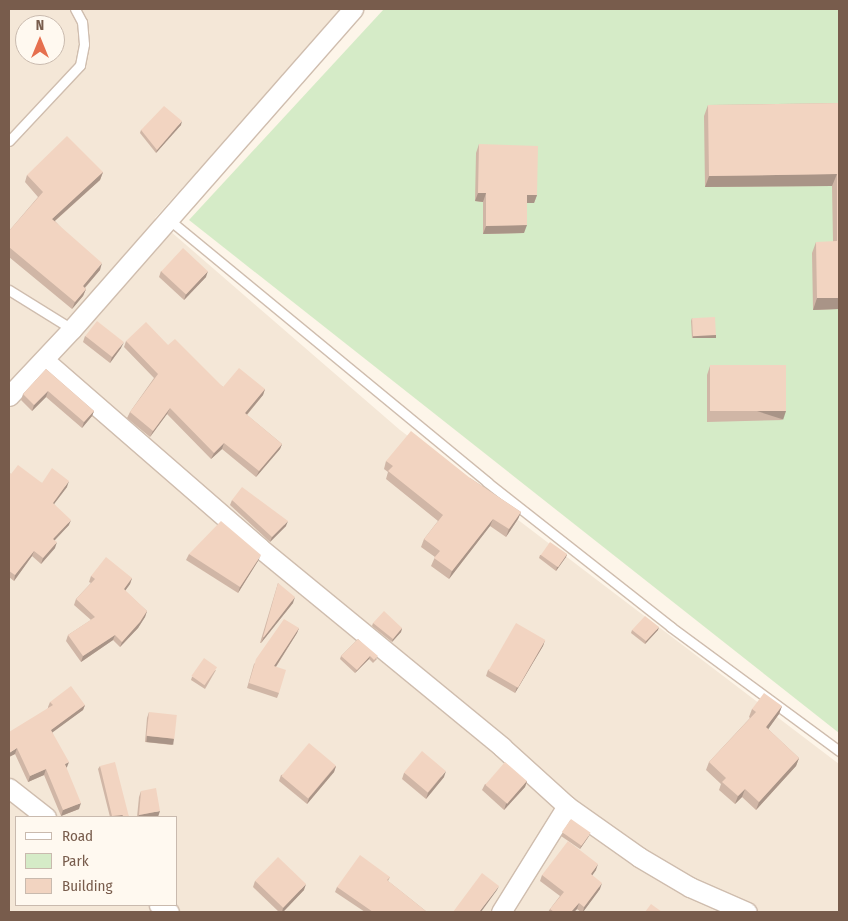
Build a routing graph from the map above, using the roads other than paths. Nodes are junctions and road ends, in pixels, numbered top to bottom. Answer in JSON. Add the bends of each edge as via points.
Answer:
{"nodes":[{"id":1,"x":75,"y":9,"type":"edge"},
{"id":2,"x":353,"y":9,"type":"edge"},
{"id":3,"x":9,"y":141,"type":"edge"},
{"id":4,"x":167,"y":218,"type":"junction"},
{"id":5,"x":9,"y":290,"type":"edge"},
{"id":6,"x":72,"y":330,"type":"junction"},
{"id":7,"x":44,"y":360,"type":"junction"},
{"id":8,"x":9,"y":396,"type":"edge"},
{"id":9,"x":839,"y":751,"type":"edge"},
{"id":10,"x":9,"y":788,"type":"edge"},
{"id":11,"x":567,"y":806,"type":"junction"},
{"id":12,"x":45,"y":816,"type":"edge"},
{"id":13,"x":501,"y":912,"type":"edge"},
{"id":14,"x":747,"y":912,"type":"edge"}],
"edges":[{"from":1,"to":3,"type":"lane","via":[[82,22],[84,44],[80,65]]},
{"from":2,"to":4,"type":"street"},
{"from":4,"to":6,"type":"street"},
{"from":4,"to":9,"type":"lane","via":[[487,482],[672,627]]},
{"from":5,"to":6,"type":"lane"},
{"from":6,"to":7,"type":"street"},
{"from":7,"to":8,"type":"street"},
{"from":7,"to":11,"type":"street","via":[[252,542],[502,746]]},
{"from":10,"to":12,"type":"street"},
{"from":11,"to":13,"type":"street"},
{"from":11,"to":14,"type":"street","via":[[638,856],[690,886]]}]}
